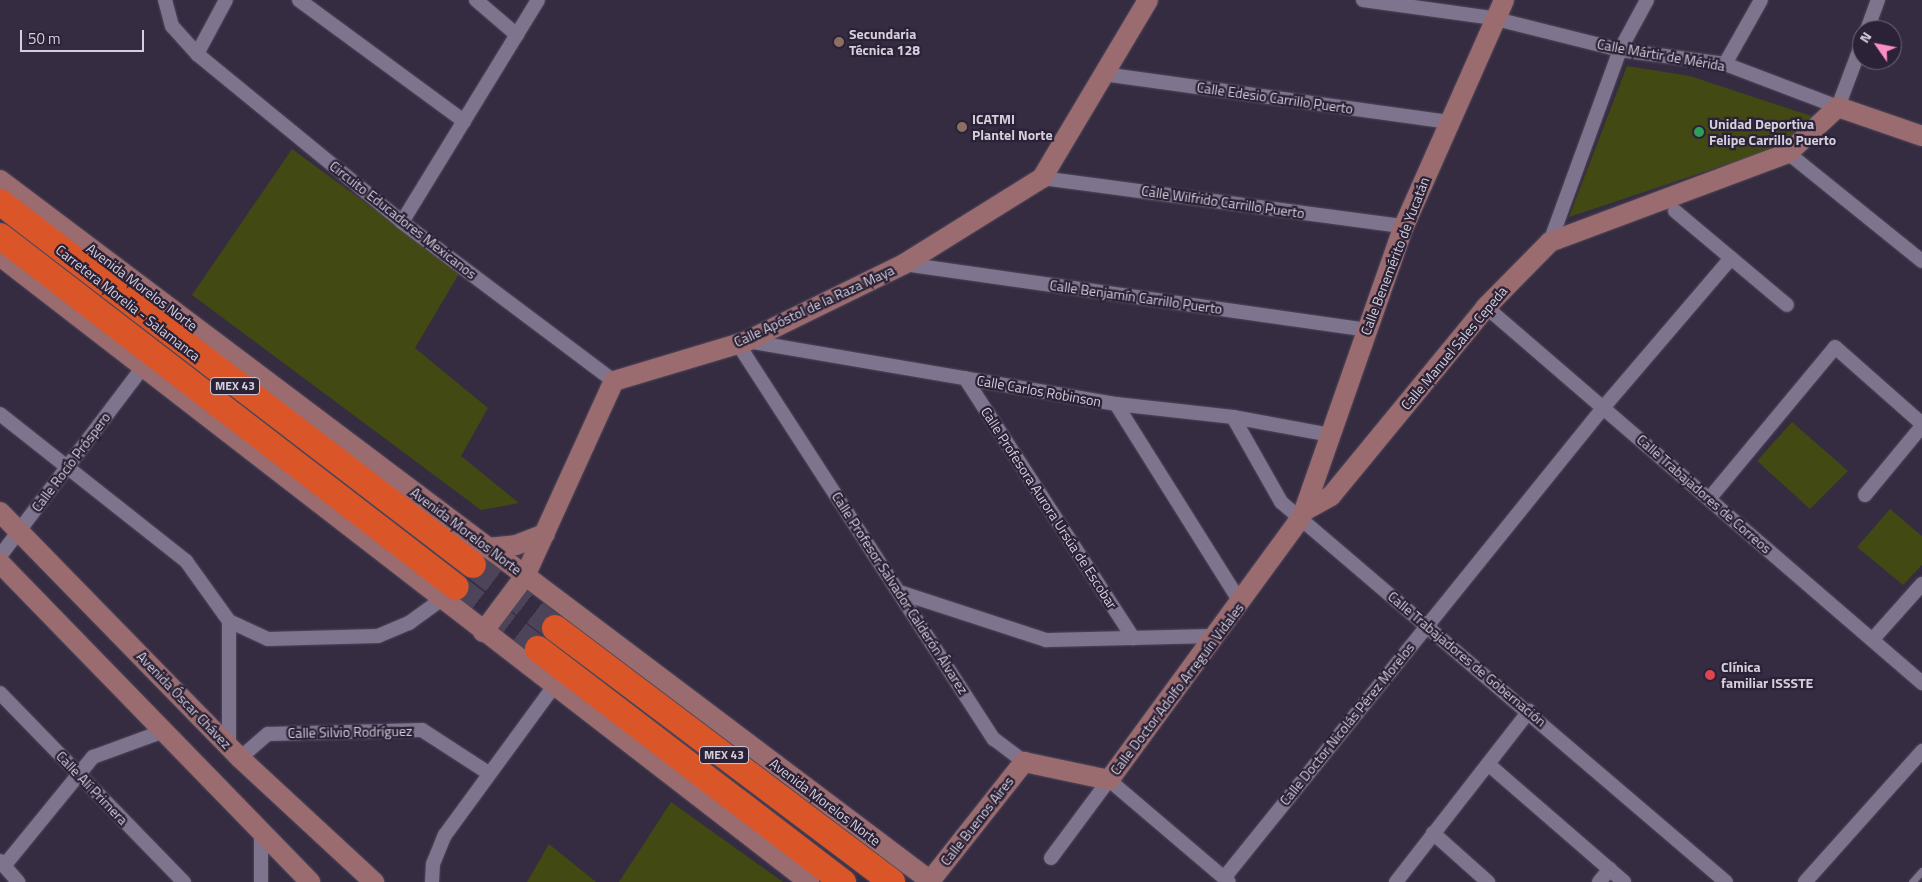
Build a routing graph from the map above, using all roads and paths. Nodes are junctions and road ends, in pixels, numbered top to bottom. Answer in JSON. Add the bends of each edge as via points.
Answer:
{"nodes":[{"id":1,"x":165,"y":0,"type":"edge"},
{"id":2,"x":226,"y":0,"type":"edge"},
{"id":3,"x":299,"y":0,"type":"edge"},
{"id":4,"x":476,"y":0,"type":"edge"},
{"id":5,"x":538,"y":0,"type":"edge"},
{"id":6,"x":1148,"y":0,"type":"edge"},
{"id":7,"x":1363,"y":0,"type":"edge"},
{"id":8,"x":1504,"y":0,"type":"edge"},
{"id":9,"x":1647,"y":0,"type":"edge"},
{"id":10,"x":1761,"y":0,"type":"edge"},
{"id":11,"x":1878,"y":0,"type":"edge"},
{"id":12,"x":1492,"y":18,"type":"junction"},
{"id":13,"x":1871,"y":20,"type":"edge"},
{"id":14,"x":517,"y":35,"type":"junction"},
{"id":15,"x":1620,"y":50,"type":"junction"},
{"id":16,"x":197,"y":54,"type":"junction"},
{"id":17,"x":1725,"y":64,"type":"junction"},
{"id":18,"x":1852,"y":70,"type":"edge"},
{"id":19,"x":1103,"y":74,"type":"junction"},
{"id":20,"x":1838,"y":107,"type":"junction"},
{"id":21,"x":464,"y":121,"type":"junction"},
{"id":22,"x":1447,"y":122,"type":"junction"},
{"id":23,"x":1922,"y":136,"type":"edge"},
{"id":24,"x":1788,"y":153,"type":"junction"},
{"id":25,"x":1042,"y":178,"type":"junction"},
{"id":26,"x":0,"y":180,"type":"edge"},
{"id":27,"x":0,"y":202,"type":"edge"},
{"id":28,"x":1675,"y":212,"type":"dead end"},
{"id":29,"x":402,"y":222,"type":"junction"},
{"id":30,"x":1404,"y":226,"type":"junction"},
{"id":31,"x":0,"y":236,"type":"edge"},
{"id":32,"x":1550,"y":242,"type":"junction"},
{"id":33,"x":0,"y":256,"type":"edge"},
{"id":34,"x":1731,"y":258,"type":"junction"},
{"id":35,"x":1922,"y":261,"type":"edge"},
{"id":36,"x":904,"y":264,"type":"junction"},
{"id":37,"x":1787,"y":305,"type":"dead end"},
{"id":38,"x":1486,"y":307,"type":"junction"},
{"id":39,"x":1367,"y":330,"type":"junction"},
{"id":40,"x":743,"y":342,"type":"junction"},
{"id":41,"x":142,"y":368,"type":"junction"},
{"id":42,"x":965,"y":378,"type":"junction"},
{"id":43,"x":614,"y":381,"type":"junction"},
{"id":44,"x":1116,"y":404,"type":"junction"},
{"id":45,"x":1603,"y":408,"type":"junction"},
{"id":46,"x":0,"y":414,"type":"edge"},
{"id":47,"x":1233,"y":417,"type":"junction"},
{"id":48,"x":1922,"y":425,"type":"edge"},
{"id":49,"x":1331,"y":435,"type":"junction"},
{"id":50,"x":67,"y":467,"type":"junction"},
{"id":51,"x":1865,"y":495,"type":"dead end"},
{"id":52,"x":1709,"y":499,"type":"junction"},
{"id":53,"x":0,"y":512,"type":"edge"},
{"id":54,"x":1303,"y":514,"type":"junction"},
{"id":55,"x":19,"y":531,"type":"junction"},
{"id":56,"x":545,"y":534,"type":"junction"},
{"id":57,"x":0,"y":556,"type":"edge"},
{"id":58,"x":480,"y":557,"type":"junction"},
{"id":59,"x":0,"y":563,"type":"edge"},
{"id":60,"x":525,"y":576,"type":"junction"},
{"id":61,"x":1922,"y":584,"type":"edge"},
{"id":62,"x":899,"y":592,"type":"junction"},
{"id":63,"x":448,"y":594,"type":"junction"},
{"id":64,"x":1241,"y":603,"type":"junction"},
{"id":65,"x":229,"y":621,"type":"junction"},
{"id":66,"x":1427,"y":625,"type":"junction"},
{"id":67,"x":556,"y":628,"type":"tunnel mouth"},
{"id":68,"x":483,"y":632,"type":"junction"},
{"id":69,"x":1215,"y":636,"type":"junction"},
{"id":70,"x":1133,"y":638,"type":"junction"},
{"id":71,"x":1873,"y":639,"type":"junction"},
{"id":72,"x":538,"y":650,"type":"tunnel mouth"},
{"id":73,"x":1922,"y":683,"type":"edge"},
{"id":74,"x":554,"y":686,"type":"junction"},
{"id":75,"x":0,"y":693,"type":"edge"},
{"id":76,"x":1530,"y":711,"type":"junction"},
{"id":77,"x":164,"y":731,"type":"junction"},
{"id":78,"x":234,"y":752,"type":"junction"},
{"id":79,"x":1922,"y":752,"type":"edge"},
{"id":80,"x":1024,"y":762,"type":"junction"},
{"id":81,"x":1488,"y":764,"type":"junction"},
{"id":82,"x":77,"y":772,"type":"junction"},
{"id":83,"x":487,"y":772,"type":"junction"},
{"id":84,"x":1109,"y":780,"type":"junction"},
{"id":85,"x":261,"y":830,"type":"junction"},
{"id":86,"x":1434,"y":833,"type":"junction"},
{"id":87,"x":1052,"y":858,"type":"dead end"},
{"id":88,"x":2,"y":864,"type":"edge"},
{"id":89,"x":1610,"y":869,"type":"junction"},
{"id":90,"x":1922,"y":870,"type":"edge"},
{"id":91,"x":1227,"y":880,"type":"edge"},
{"id":92,"x":931,"y":881,"type":"edge"},
{"id":93,"x":18,"y":882,"type":"edge"},
{"id":94,"x":184,"y":882,"type":"edge"},
{"id":95,"x":261,"y":882,"type":"edge"},
{"id":96,"x":310,"y":882,"type":"edge"},
{"id":97,"x":374,"y":882,"type":"edge"},
{"id":98,"x":432,"y":882,"type":"edge"},
{"id":99,"x":809,"y":882,"type":"edge"},
{"id":100,"x":843,"y":882,"type":"edge"},
{"id":101,"x":892,"y":882,"type":"edge"},
{"id":102,"x":1396,"y":882,"type":"edge"},
{"id":103,"x":1488,"y":882,"type":"edge"},
{"id":104,"x":1599,"y":882,"type":"edge"},
{"id":105,"x":1624,"y":882,"type":"edge"},
{"id":106,"x":1726,"y":882,"type":"edge"},
{"id":107,"x":1805,"y":882,"type":"edge"},
{"id":108,"x":1912,"y":882,"type":"edge"}],
"edges":[{"from":1,"to":16,"type":"street","name":"Circuito Educadores Mexicanos","via":[[172,26]]},
{"from":2,"to":16,"type":"street"},
{"from":3,"to":21,"type":"street"},
{"from":4,"to":14,"type":"street"},
{"from":5,"to":14,"type":"street"},
{"from":6,"to":19,"type":"street","name":"Calle Apóstol de la Raza Maya"},
{"from":7,"to":12,"type":"street","name":"Calle Mártir de Mérida"},
{"from":8,"to":12,"type":"street","name":"Calle Benemérito de Yucatán"},
{"from":9,"to":15,"type":"street","name":"Calle Manuel Sales Cepeda"},
{"from":10,"to":17,"type":"street"},
{"from":11,"to":13,"type":"street"},
{"from":12,"to":15,"type":"street","name":"Calle Mártir de Mérida"},
{"from":12,"to":22,"type":"street","name":"Calle Benemérito de Yucatán"},
{"from":14,"to":21,"type":"street"},
{"from":15,"to":17,"type":"street","name":"Calle Mártir de Mérida"},
{"from":15,"to":32,"type":"street","name":"Calle Manuel Sales Cepeda"},
{"from":16,"to":29,"type":"street","name":"Circuito Educadores Mexicanos"},
{"from":17,"to":20,"type":"street","name":"Calle Mártir de Mérida"},
{"from":18,"to":20,"type":"street"},
{"from":19,"to":22,"type":"street","name":"Calle Edesio Carrillo Puerto"},
{"from":19,"to":25,"type":"street","name":"Calle Apóstol de la Raza Maya"},
{"from":20,"to":23,"type":"street","name":"Calle Mártir de Mérida"},
{"from":20,"to":24,"type":"street"},
{"from":21,"to":29,"type":"street"},
{"from":22,"to":30,"type":"street","name":"Calle Benemérito de Yucatán"},
{"from":24,"to":32,"type":"street"},
{"from":24,"to":35,"type":"street"},
{"from":25,"to":30,"type":"street","name":"Calle Wilfrido Carrillo Puerto"},
{"from":25,"to":36,"type":"street","name":"Calle Apóstol de la Raza Maya"},
{"from":26,"to":58,"type":"street","name":"Avenida Morelos Norte"},
{"from":27,"to":58,"type":"highway","name":"Carretera Morelia - Salamanca","number":"MEX 43"},
{"from":28,"to":34,"type":"street"},
{"from":29,"to":43,"type":"street","name":"Circuito Educadores Mexicanos"},
{"from":30,"to":39,"type":"street","name":"Calle Benemérito de Yucatán"},
{"from":31,"to":63,"type":"highway","name":"Carretera Morelia - Salamanca","number":"MEX 43"},
{"from":32,"to":38,"type":"street","name":"Calle Manuel Sales Cepeda"},
{"from":33,"to":41,"type":"street"},
{"from":34,"to":37,"type":"street"},
{"from":34,"to":45,"type":"street","name":"Calle Doctor Nicolás Pérez Morelos"},
{"from":36,"to":39,"type":"street","name":"Calle Benjamín Carrillo Puerto"},
{"from":36,"to":40,"type":"street","name":"Calle Apóstol de la Raza Maya"},
{"from":38,"to":45,"type":"street","name":"Calle Trabajadores de Correos"},
{"from":38,"to":54,"type":"street","name":"Calle Manuel Sales Cepeda","via":[[1331,496]]},
{"from":39,"to":49,"type":"street","name":"Calle Benemérito de Yucatán"},
{"from":40,"to":42,"type":"street","name":"Calle Carlos Robinson"},
{"from":40,"to":43,"type":"street","name":"Calle Apóstol de la Raza Maya"},
{"from":40,"to":62,"type":"street","name":"Calle Profesor Salvador Calderón Álvarez"},
{"from":41,"to":50,"type":"street","name":"Calle Rocío Próspero"},
{"from":41,"to":63,"type":"street"},
{"from":42,"to":44,"type":"street","name":"Calle Carlos Robinson"},
{"from":42,"to":70,"type":"street","name":"Calle Profesora Aurora Ursúa de Escobar"},
{"from":43,"to":56,"type":"street"},
{"from":44,"to":47,"type":"street","name":"Calle Carlos Robinson"},
{"from":44,"to":64,"type":"street"},
{"from":45,"to":52,"type":"street","name":"Calle Trabajadores de Correos"},
{"from":45,"to":66,"type":"street","name":"Calle Doctor Nicolás Pérez Morelos"},
{"from":46,"to":50,"type":"street"},
{"from":47,"to":49,"type":"street","name":"Calle Carlos Robinson"},
{"from":47,"to":54,"type":"street","name":"Calle Trabajadores de Gobernación","via":[[1269,489]]},
{"from":48,"to":51,"type":"street"},
{"from":48,"to":52,"type":"street","via":[[1836,347]]},
{"from":49,"to":54,"type":"street","name":"Calle Benemérito de Yucatán"},
{"from":50,"to":55,"type":"street","name":"Calle Rocío Próspero"},
{"from":50,"to":65,"type":"street","via":[[186,561]]},
{"from":52,"to":71,"type":"street","name":"Calle Trabajadores de Correos"},
{"from":53,"to":55,"type":"street","name":"Avenida Óscar Chávez"},
{"from":54,"to":64,"type":"street","name":"Calle Doctor Adolfo Arreguín Vidales"},
{"from":54,"to":66,"type":"street","name":"Calle Trabajadores de Gobernación"},
{"from":55,"to":57,"type":"street","name":"Calle Rocío Próspero"},
{"from":55,"to":78,"type":"street","name":"Avenida Óscar Chávez"},
{"from":56,"to":58,"type":"street"},
{"from":56,"to":60,"type":"street"},
{"from":58,"to":60,"type":"street","name":"Avenida Morelos Norte"},
{"from":59,"to":77,"type":"street"},
{"from":60,"to":68,"type":"street"},
{"from":60,"to":92,"type":"street","name":"Avenida Morelos Norte"},
{"from":61,"to":71,"type":"street"},
{"from":62,"to":70,"type":"street","via":[[1046,640]]},
{"from":62,"to":80,"type":"street","name":"Calle Profesor Salvador Calderón Álvarez","via":[[994,739]]},
{"from":63,"to":65,"type":"street","via":[[409,623],[378,636],[268,639]]},
{"from":63,"to":68,"type":"street"},
{"from":64,"to":69,"type":"street","name":"Calle Doctor Adolfo Arreguín Vidales"},
{"from":65,"to":78,"type":"street"},
{"from":66,"to":76,"type":"street","name":"Calle Trabajadores de Gobernación"},
{"from":66,"to":91,"type":"street","name":"Calle Doctor Nicolás Pérez Morelos"},
{"from":67,"to":101,"type":"highway","number":"MEX 43"},
{"from":68,"to":74,"type":"street"},
{"from":69,"to":70,"type":"street"},
{"from":69,"to":84,"type":"street","name":"Calle Doctor Adolfo Arreguín Vidales"},
{"from":71,"to":73,"type":"street","name":"Calle Trabajadores de Correos"},
{"from":72,"to":100,"type":"highway","number":"MEX 43"},
{"from":74,"to":83,"type":"street"},
{"from":74,"to":99,"type":"street"},
{"from":75,"to":82,"type":"street","name":"Calle Alí Primera"},
{"from":76,"to":81,"type":"street"},
{"from":76,"to":106,"type":"street","name":"Calle Trabajadores de Gobernación"},
{"from":77,"to":82,"type":"street","via":[[93,757]]},
{"from":77,"to":85,"type":"street"},
{"from":78,"to":83,"type":"street","name":"Calle Silvio Rodríguez","via":[[268,734],[422,730]]},
{"from":78,"to":97,"type":"street","name":"Avenida Óscar Chávez"},
{"from":79,"to":107,"type":"street"},
{"from":80,"to":84,"type":"street","name":"Calle Profesor Salvador Calderón Álvarez"},
{"from":80,"to":92,"type":"street","name":"Calle Buenos Aires"},
{"from":81,"to":86,"type":"street"},
{"from":81,"to":89,"type":"street"},
{"from":82,"to":88,"type":"street"},
{"from":82,"to":94,"type":"street","name":"Calle Alí Primera"},
{"from":83,"to":98,"type":"street","via":[[445,835],[432,864]]},
{"from":84,"to":87,"type":"street","name":"Calle Doctor Adolfo Arreguín Vidales"},
{"from":84,"to":91,"type":"street"},
{"from":85,"to":95,"type":"street"},
{"from":85,"to":96,"type":"street"},
{"from":86,"to":102,"type":"street"},
{"from":86,"to":103,"type":"street"},
{"from":88,"to":93,"type":"street"},
{"from":89,"to":104,"type":"street"},
{"from":89,"to":105,"type":"street"},
{"from":90,"to":108,"type":"lane"}]}
